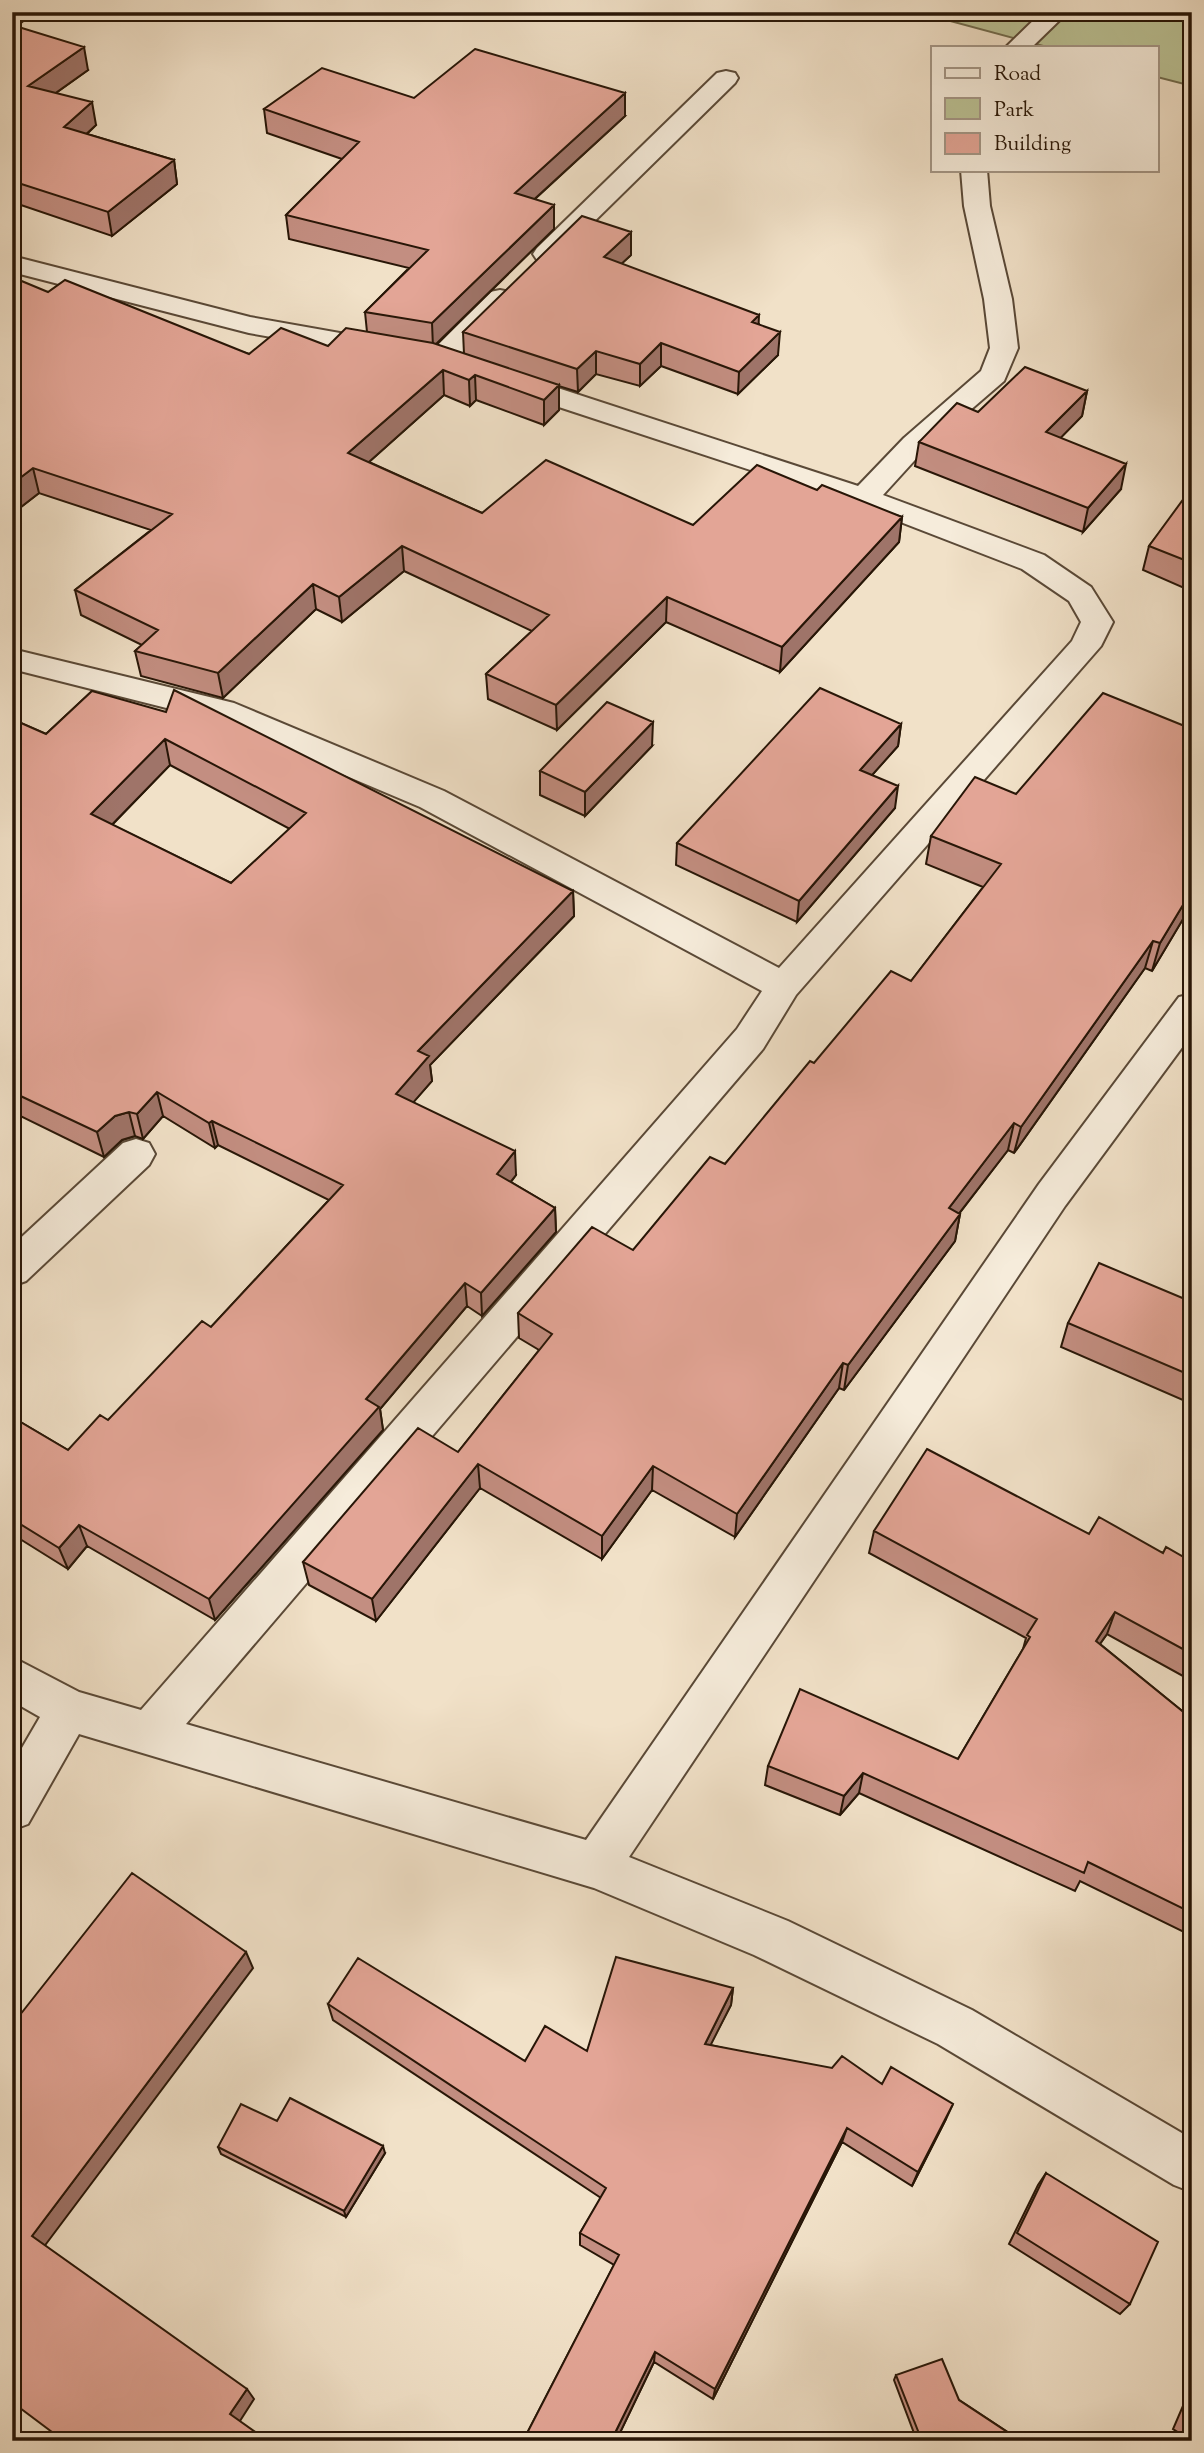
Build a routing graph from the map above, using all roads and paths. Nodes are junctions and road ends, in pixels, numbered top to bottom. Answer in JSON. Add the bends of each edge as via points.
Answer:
{"nodes":[{"id":1,"x":1056,"y":12,"type":"edge"},
{"id":2,"x":1019,"y":46,"type":"edge"},
{"id":3,"x":726,"y":78,"type":"dead end"},
{"id":4,"x":974,"y":172,"type":"edge"},
{"id":5,"x":12,"y":264,"type":"edge"},
{"id":6,"x":440,"y":359,"type":"junction"},
{"id":7,"x":864,"y":498,"type":"junction"},
{"id":8,"x":12,"y":659,"type":"edge"},
{"id":9,"x":783,"y":985,"type":"junction"},
{"id":10,"x":1192,"y":1007,"type":"edge"},
{"id":11,"x":136,"y":1154,"type":"dead end"},
{"id":12,"x":12,"y":1270,"type":"edge"},
{"id":13,"x":12,"y":1677,"type":"edge"},
{"id":14,"x":69,"y":1710,"type":"junction"},
{"id":15,"x":149,"y":1734,"type":"junction"},
{"id":16,"x":12,"y":1808,"type":"edge"},
{"id":17,"x":596,"y":1866,"type":"junction"},
{"id":18,"x":1192,"y":2167,"type":"edge"}],
"edges":[{"from":1,"to":2,"type":"street"},
{"from":3,"to":6,"type":"street"},
{"from":4,"to":7,"type":"street","via":[[1004,348],[994,375],[914,444]]},
{"from":5,"to":6,"type":"street","via":[[249,325]]},
{"from":6,"to":7,"type":"street"},
{"from":7,"to":9,"type":"street","via":[[1032,562],[1080,594],[1097,622],[1084,646]]},
{"from":8,"to":9,"type":"street","via":[[223,711],[432,799]]},
{"from":9,"to":15,"type":"street","via":[[750,1038]]},
{"from":10,"to":17,"type":"street","via":[[1052,1195]]},
{"from":11,"to":12,"type":"street"},
{"from":13,"to":14,"type":"street"},
{"from":14,"to":15,"type":"street"},
{"from":14,"to":16,"type":"street"},
{"from":15,"to":17,"type":"street"},
{"from":17,"to":18,"type":"street","via":[[771,1938],[955,2027]]}]}
